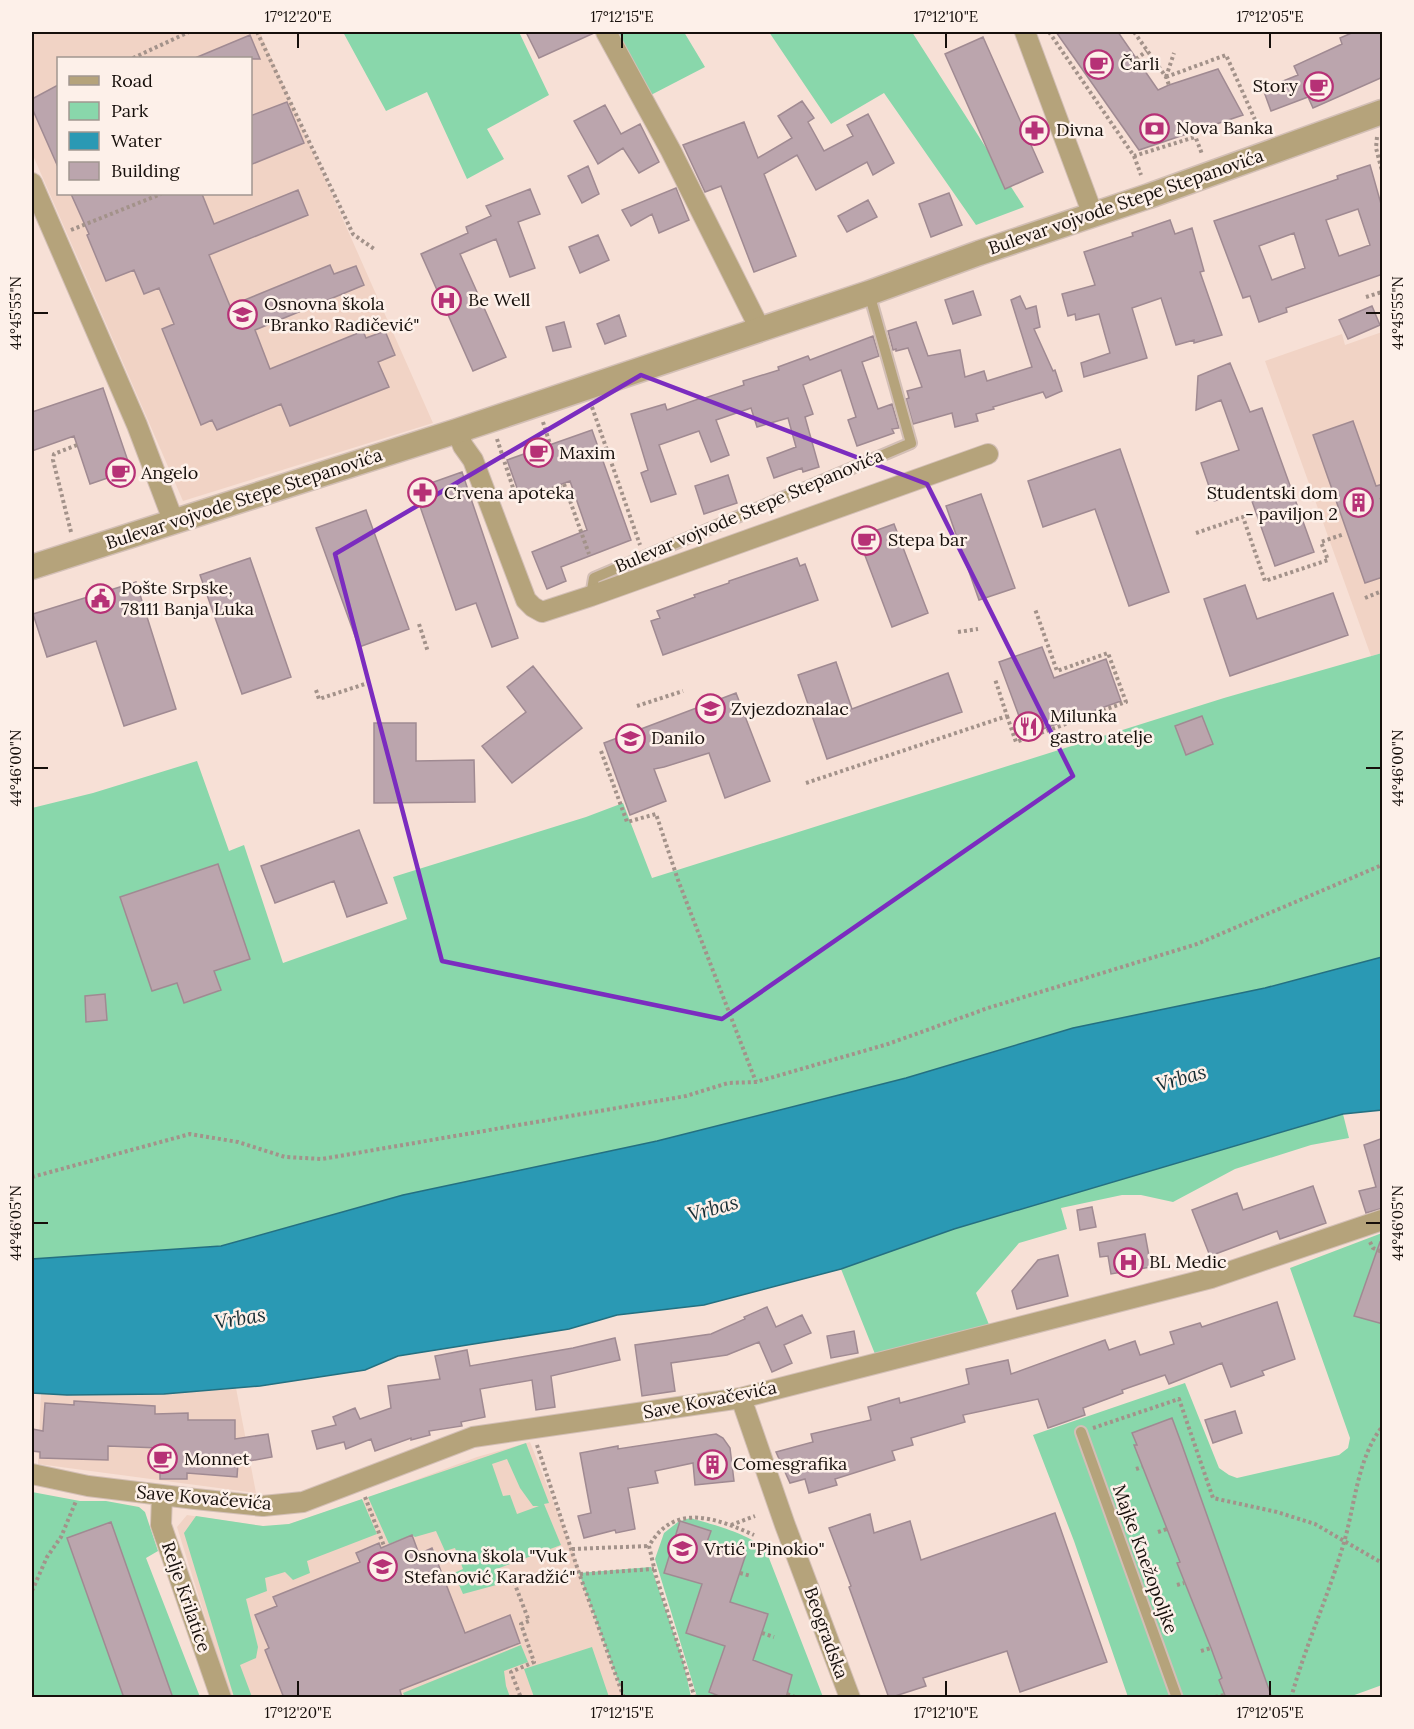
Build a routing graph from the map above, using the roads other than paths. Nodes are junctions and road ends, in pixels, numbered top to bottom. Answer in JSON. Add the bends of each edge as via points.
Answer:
{"nodes":[{"id":1,"x":606,"y":32,"type":"edge"},
{"id":2,"x":1024,"y":32,"type":"edge"},
{"id":3,"x":1383,"y":112,"type":"edge"},
{"id":4,"x":32,"y":183,"type":"edge"},
{"id":5,"x":1093,"y":215,"type":"junction"},
{"id":6,"x":869,"y":293,"type":"junction"},
{"id":7,"x":760,"y":329,"type":"junction"},
{"id":8,"x":457,"y":431,"type":"junction"},
{"id":9,"x":988,"y":454,"type":"dead end"},
{"id":10,"x":173,"y":520,"type":"junction"},
{"id":11,"x":32,"y":567,"type":"edge"},
{"id":12,"x":591,"y":596,"type":"junction"},
{"id":13,"x":1383,"y":1220,"type":"edge"},
{"id":14,"x":741,"y":1398,"type":"junction"},
{"id":15,"x":1081,"y":1432,"type":"road end"},
{"id":16,"x":32,"y":1474,"type":"edge"},
{"id":17,"x":162,"y":1495,"type":"junction"},
{"id":18,"x":221,"y":1698,"type":"edge"},
{"id":19,"x":850,"y":1698,"type":"edge"},
{"id":20,"x":1177,"y":1698,"type":"edge"}],
"edges":[{"from":1,"to":7,"type":"street"},
{"from":2,"to":5,"type":"street"},
{"from":3,"to":5,"type":"street","name":"Bulevar vojvode Stepe Stepanovića"},
{"from":4,"to":10,"type":"street","via":[[137,425]]},
{"from":5,"to":6,"type":"street","name":"Bulevar vojvode Stepe Stepanovića"},
{"from":6,"to":7,"type":"street","name":"Bulevar vojvode Stepe Stepanovića"},
{"from":6,"to":12,"type":"lane","name":"Bulevar vojvode Stepe Stepanovića","via":[[911,442],[594,578]]},
{"from":7,"to":8,"type":"street","name":"Bulevar vojvode Stepe Stepanovića"},
{"from":8,"to":10,"type":"street","name":"Bulevar vojvode Stepe Stepanovića"},
{"from":8,"to":12,"type":"street","name":"Bulevar vojvode Stepe Stepanovića","via":[[526,600],[542,612]]},
{"from":9,"to":12,"type":"street","name":"Bulevar vojvode Stepe Stepanovića"},
{"from":10,"to":11,"type":"street","name":"Bulevar vojvode Stepe Stepanovića"},
{"from":13,"to":14,"type":"street","name":"Save Kovačevića","via":[[1190,1284]]},
{"from":14,"to":17,"type":"street","name":"Save Kovačevića","via":[[473,1437],[303,1502],[263,1506]]},
{"from":14,"to":19,"type":"street","name":"Beogradska"},
{"from":15,"to":20,"type":"lane","name":"Majke Knežopoljke"},
{"from":16,"to":17,"type":"street","name":"Save Kovačevića"},
{"from":17,"to":18,"type":"street","name":"Relje Krilatice","via":[[161,1525]]}]}
